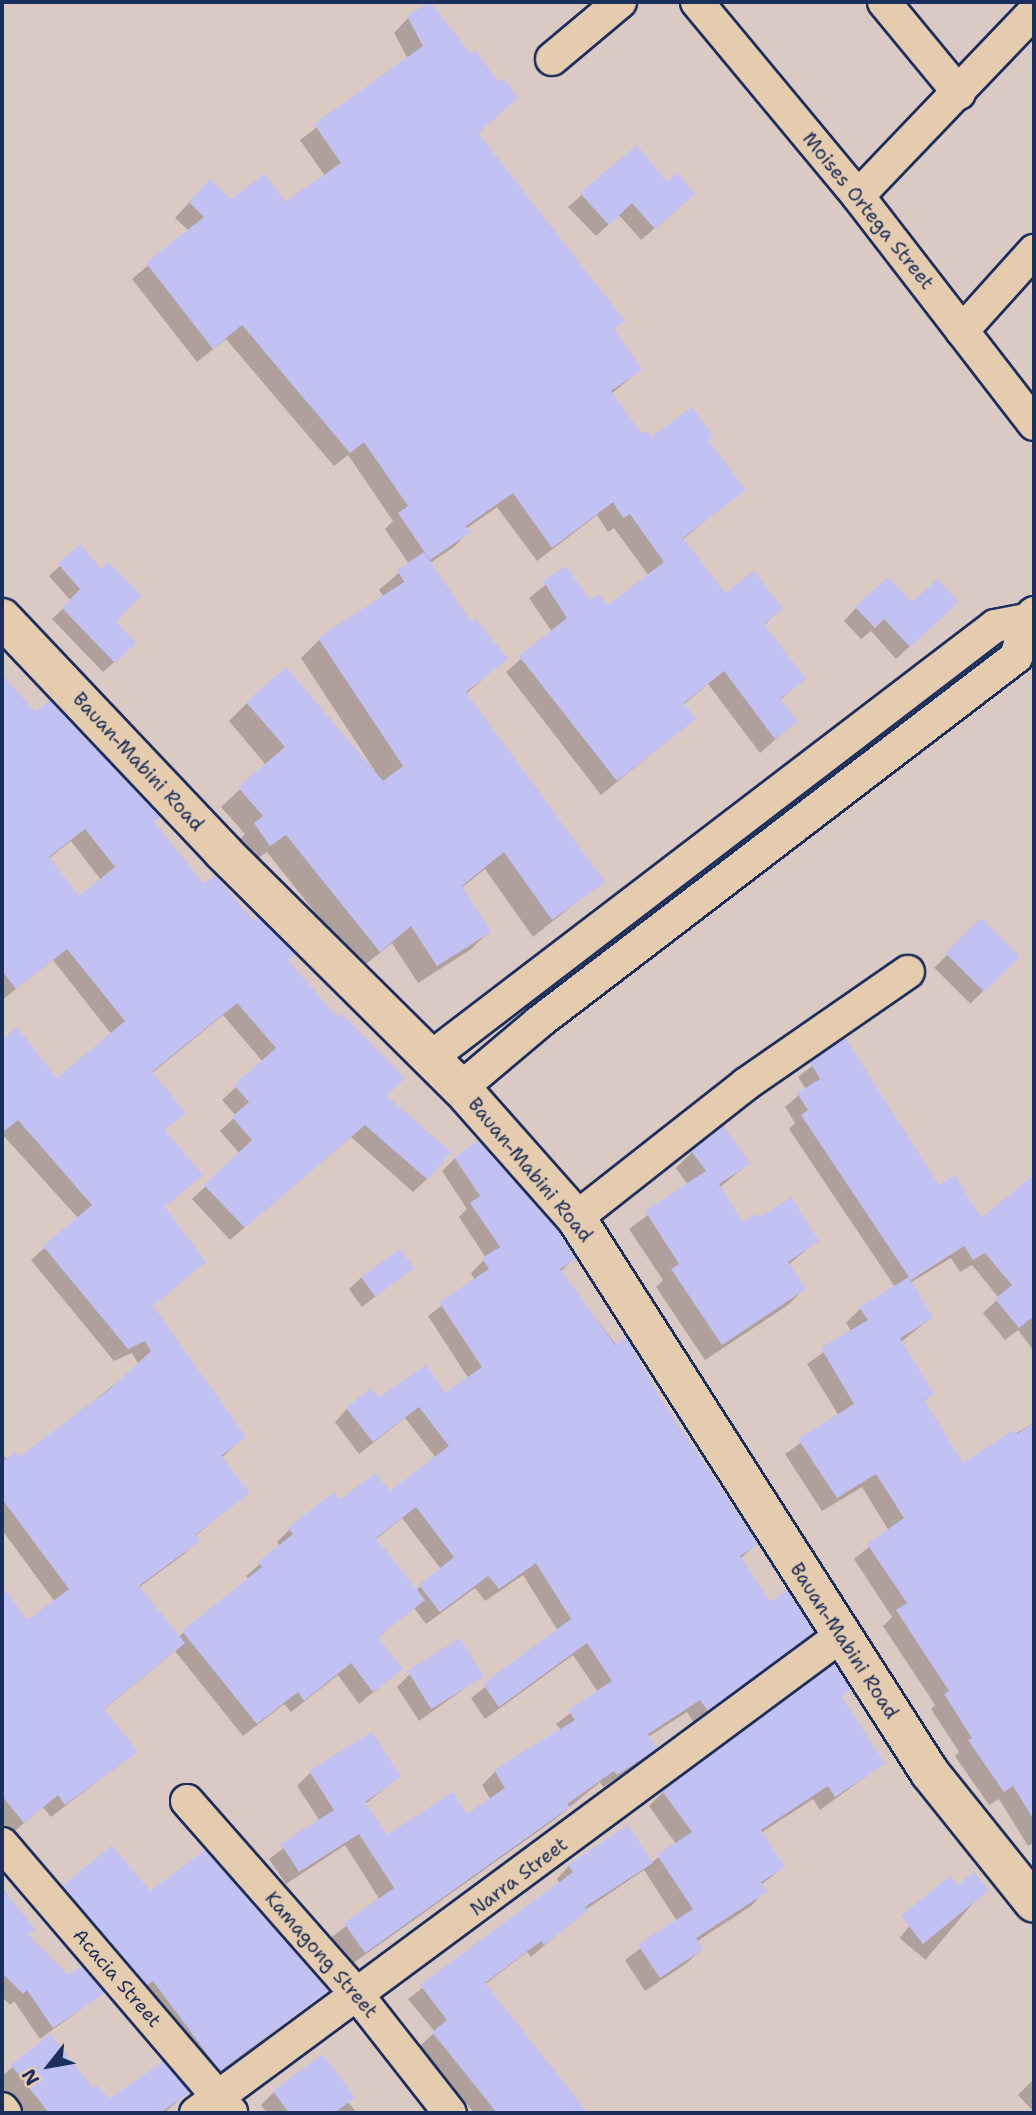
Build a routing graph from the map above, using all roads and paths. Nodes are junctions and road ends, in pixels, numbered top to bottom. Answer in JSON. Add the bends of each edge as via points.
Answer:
{"nodes":[{"id":1,"x":620,"y":2,"type":"edge"},
{"id":2,"x":697,"y":2,"type":"edge"},
{"id":3,"x":884,"y":2,"type":"edge"},
{"id":4,"x":1034,"y":12,"type":"edge"},
{"id":5,"x":552,"y":59,"type":"dead end"},
{"id":6,"x":959,"y":93,"type":"junction"},
{"id":7,"x":858,"y":196,"type":"junction"},
{"id":8,"x":1034,"y":251,"type":"edge"},
{"id":9,"x":962,"y":331,"type":"junction"},
{"id":10,"x":1034,"y":424,"type":"edge"},
{"id":11,"x":1031,"y":616,"type":"edge"},
{"id":12,"x":2,"y":618,"type":"edge"},
{"id":13,"x":908,"y":972,"type":"dead end"},
{"id":14,"x":430,"y":1058,"type":"junction"},
{"id":15,"x":461,"y":1088,"type":"junction"},
{"id":16,"x":576,"y":1218,"type":"junction"},
{"id":17,"x":839,"y":1637,"type":"junction"},
{"id":18,"x":187,"y":1801,"type":"dead end"},
{"id":19,"x":2,"y":1844,"type":"edge"},
{"id":20,"x":1034,"y":1903,"type":"edge"},
{"id":21,"x":359,"y":1997,"type":"junction"},
{"id":22,"x":216,"y":2108,"type":"edge"},
{"id":23,"x":2,"y":2109,"type":"edge"},
{"id":24,"x":5,"y":2113,"type":"edge"},
{"id":25,"x":450,"y":2113,"type":"edge"}],
"edges":[{"from":1,"to":5,"type":"street"},
{"from":2,"to":7,"type":"street","name":"Moises Ortega Street"},
{"from":3,"to":6,"type":"street"},
{"from":4,"to":6,"type":"street"},
{"from":6,"to":7,"type":"street"},
{"from":7,"to":9,"type":"street","name":"Moises Ortega Street"},
{"from":8,"to":9,"type":"street"},
{"from":9,"to":10,"type":"street","name":"Moises Ortega Street"},
{"from":11,"to":14,"type":"street","via":[[995,626]]},
{"from":11,"to":15,"type":"street","via":[[1016,657],[539,1022]]},
{"from":12,"to":14,"type":"main road","name":"Bauan-Mabini Road","via":[[223,852]]},
{"from":13,"to":16,"type":"street","via":[[746,1084]]},
{"from":14,"to":15,"type":"main road","name":"Bauan-Mabini Road"},
{"from":15,"to":16,"type":"main road","name":"Bauan-Mabini Road"},
{"from":16,"to":17,"type":"main road","name":"Bauan-Mabini Road"},
{"from":17,"to":20,"type":"main road","name":"Bauan-Mabini Road","via":[[930,1773]]},
{"from":17,"to":21,"type":"street","name":"Narra Street"},
{"from":18,"to":21,"type":"street","name":"Kamagong Street"},
{"from":19,"to":22,"type":"street","name":"Acacia Street"},
{"from":21,"to":22,"type":"street","name":"Narra Street"},
{"from":21,"to":25,"type":"street","name":"Kamagong Street"},
{"from":23,"to":24,"type":"street"}]}
